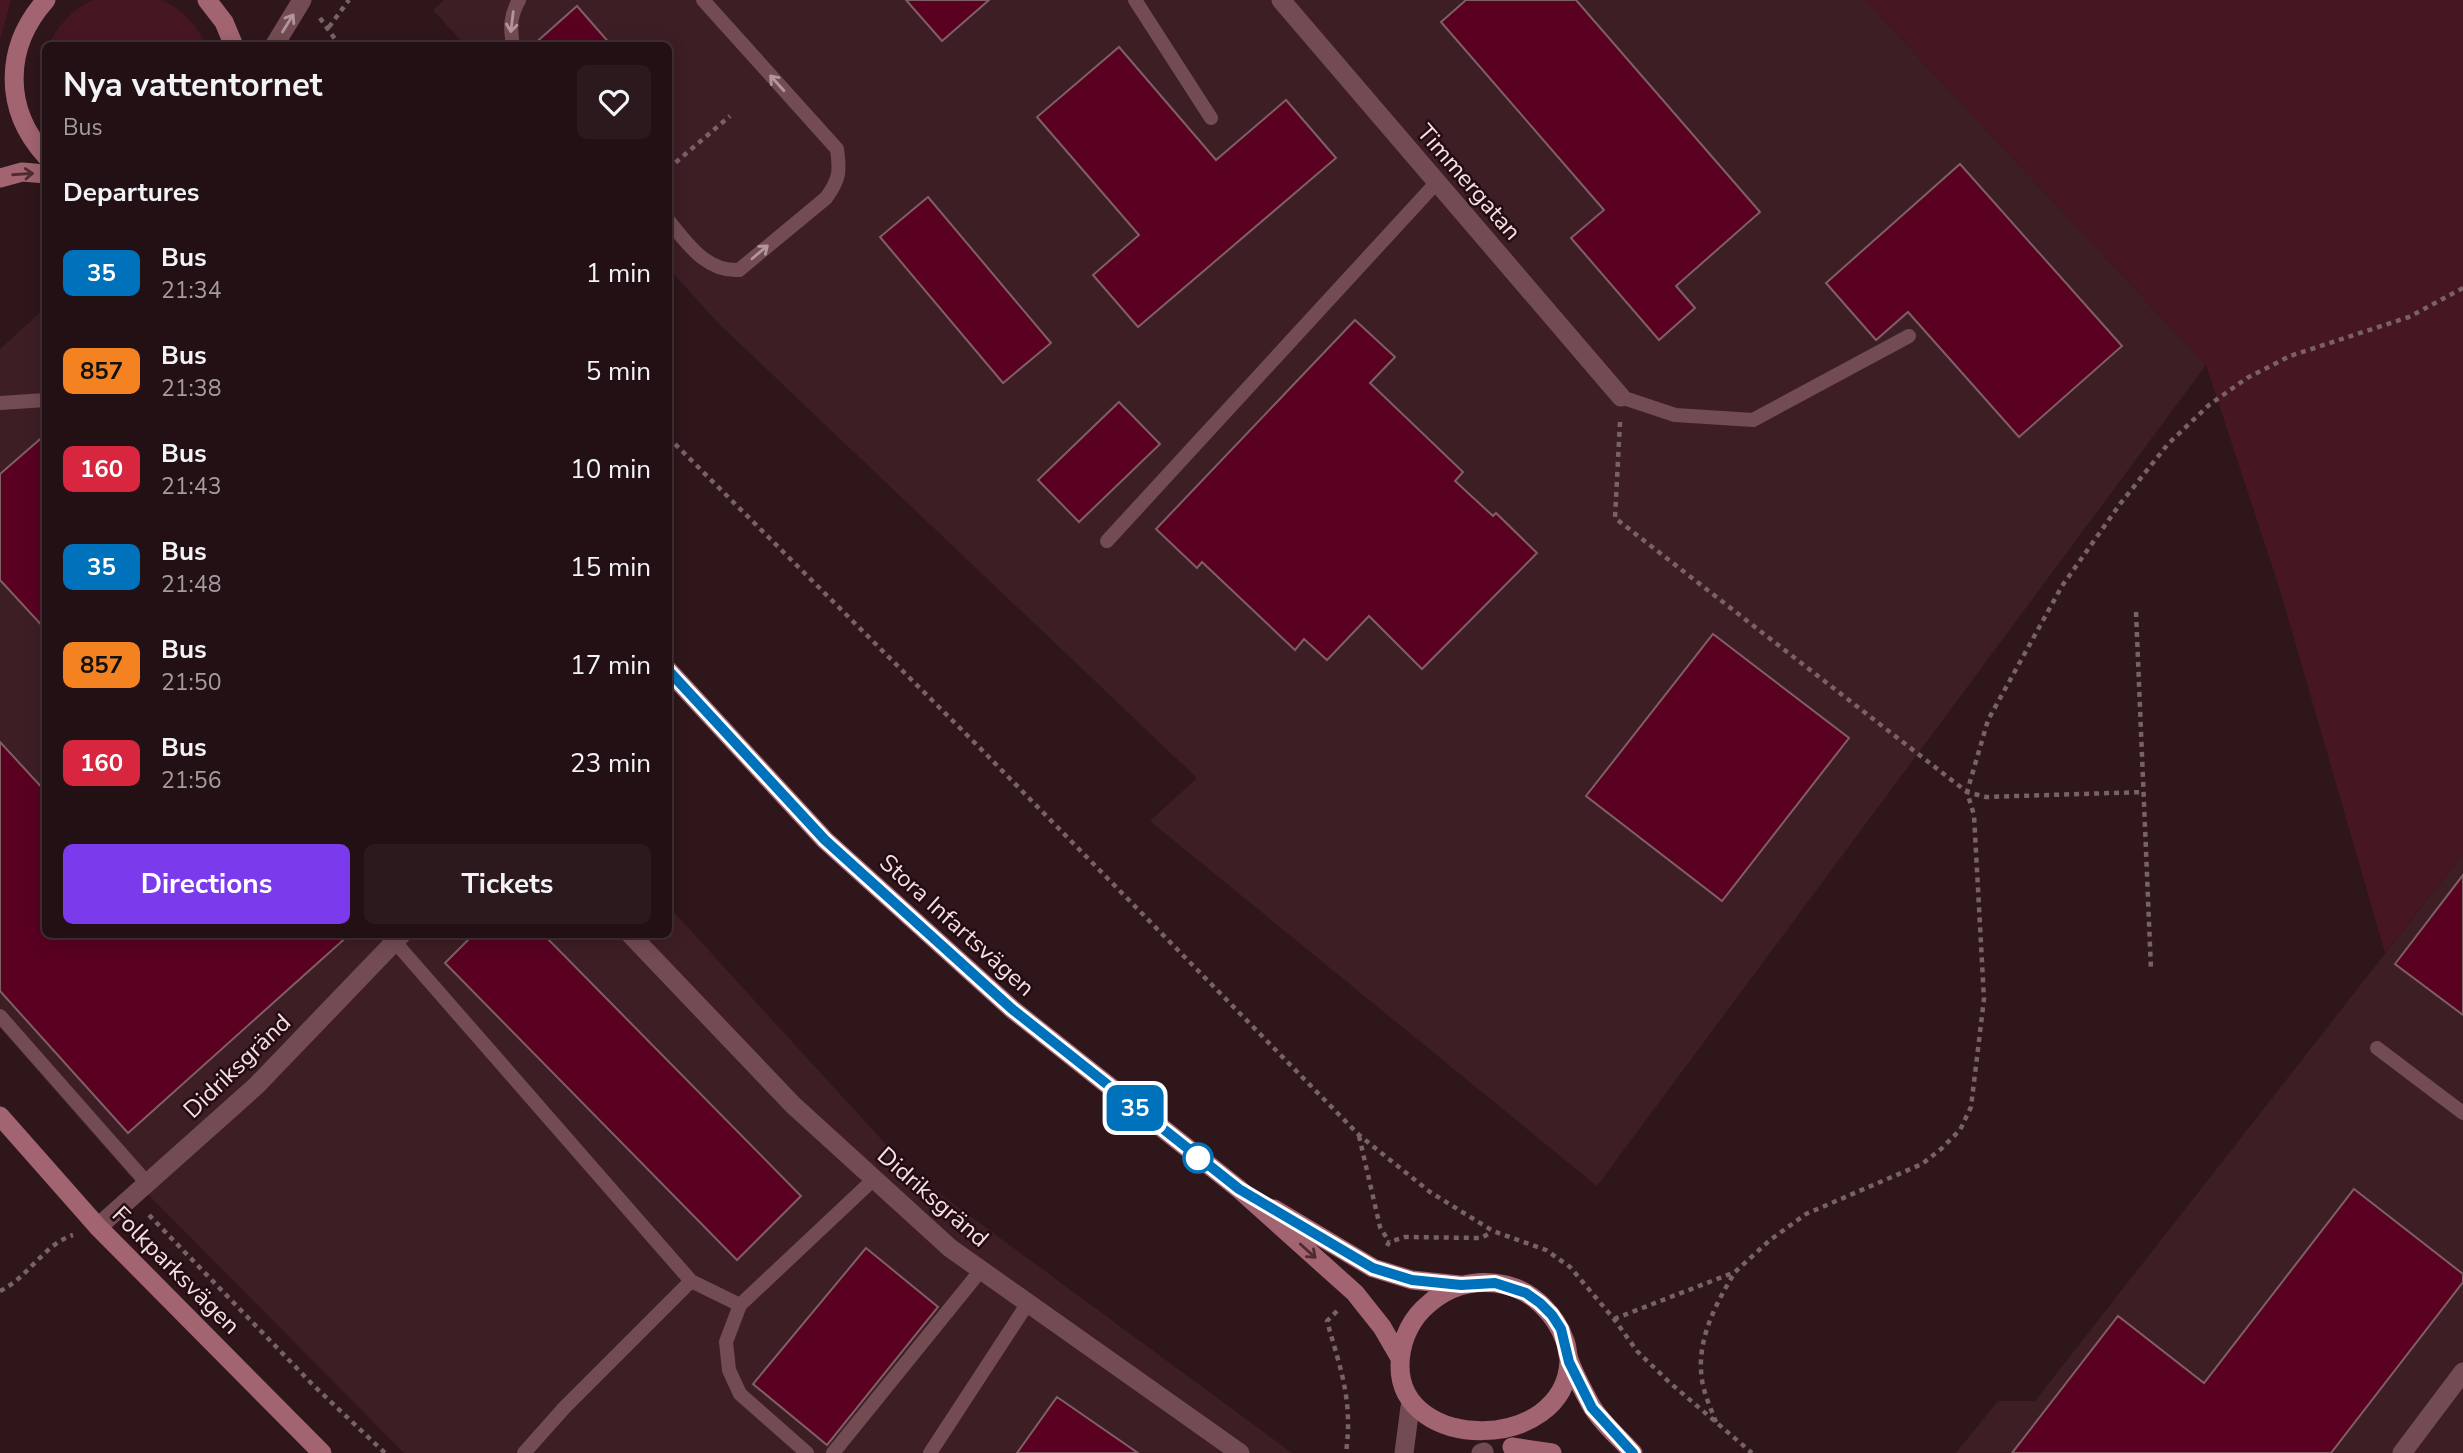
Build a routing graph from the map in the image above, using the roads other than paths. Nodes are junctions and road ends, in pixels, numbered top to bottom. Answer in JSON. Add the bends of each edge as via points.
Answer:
{"nodes":[{"id":1,"x":207,"y":0,"type":"edge"},
{"id":2,"x":302,"y":0,"type":"edge"},
{"id":3,"x":519,"y":0,"type":"edge"},
{"id":4,"x":703,"y":0,"type":"edge"},
{"id":5,"x":1135,"y":0,"type":"edge"},
{"id":6,"x":1281,"y":0,"type":"edge"},
{"id":7,"x":38,"y":4,"type":"edge"},
{"id":8,"x":232,"y":42,"type":"edge"},
{"id":9,"x":276,"y":42,"type":"edge"},
{"id":10,"x":512,"y":42,"type":"edge"},
{"id":11,"x":16,"y":55,"type":"junction"},
{"id":12,"x":0,"y":88,"type":"edge"},
{"id":13,"x":1211,"y":118,"type":"dead end"},
{"id":14,"x":42,"y":152,"type":"edge"},
{"id":15,"x":42,"y":174,"type":"edge"},
{"id":16,"x":0,"y":178,"type":"edge"},
{"id":17,"x":1437,"y":182,"type":"junction"},
{"id":18,"x":672,"y":224,"type":"edge"},
{"id":19,"x":1909,"y":336,"type":"dead end"},
{"id":20,"x":1621,"y":397,"type":"joint"},
{"id":21,"x":42,"y":400,"type":"edge"},
{"id":22,"x":0,"y":403,"type":"edge"},
{"id":23,"x":1107,"y":541,"type":"dead end"},
{"id":24,"x":672,"y":674,"type":"edge"},
{"id":25,"x":399,"y":938,"type":"edge"},
{"id":26,"x":634,"y":938,"type":"edge"},
{"id":27,"x":0,"y":1016,"type":"edge"},
{"id":28,"x":2377,"y":1048,"type":"dead end"},
{"id":29,"x":2463,"y":1113,"type":"edge"},
{"id":30,"x":0,"y":1116,"type":"edge"},
{"id":31,"x":874,"y":1179,"type":"junction"},
{"id":32,"x":147,"y":1183,"type":"junction"},
{"id":33,"x":1239,"y":1189,"type":"junction"},
{"id":34,"x":98,"y":1227,"type":"junction"},
{"id":35,"x":981,"y":1270,"type":"junction"},
{"id":36,"x":691,"y":1281,"type":"junction"},
{"id":37,"x":1461,"y":1285,"type":"junction"},
{"id":38,"x":1028,"y":1303,"type":"junction"},
{"id":39,"x":740,"y":1305,"type":"junction"},
{"id":40,"x":1400,"y":1358,"type":"junction"},
{"id":41,"x":1569,"y":1362,"type":"junction"},
{"id":42,"x":2463,"y":1372,"type":"edge"},
{"id":43,"x":1410,"y":1407,"type":"junction"},
{"id":44,"x":1512,"y":1447,"type":"junction"},
{"id":45,"x":1483,"y":1452,"type":"edge"},
{"id":46,"x":321,"y":1453,"type":"edge"},
{"id":47,"x":524,"y":1453,"type":"edge"},
{"id":48,"x":807,"y":1453,"type":"edge"},
{"id":49,"x":833,"y":1453,"type":"edge"},
{"id":50,"x":930,"y":1453,"type":"edge"},
{"id":51,"x":1240,"y":1453,"type":"edge"},
{"id":52,"x":1404,"y":1453,"type":"edge"},
{"id":53,"x":1552,"y":1453,"type":"edge"},
{"id":54,"x":1633,"y":1453,"type":"edge"},
{"id":55,"x":2402,"y":1453,"type":"edge"}],
"edges":[{"from":1,"to":8,"type":"main road"},
{"from":9,"to":2,"type":"street","one_way":true},
{"from":3,"to":10,"type":"lane","one_way":true,"via":[[509,26]]},
{"from":18,"to":4,"type":"lane","one_way":true,"via":[[712,266],[738,270],[826,198],[840,167],[837,149]]},
{"from":5,"to":13,"type":"lane"},
{"from":6,"to":17,"type":"street","name":"Timmergatan"},
{"from":7,"to":11,"type":"main road"},
{"from":11,"to":12,"type":"main road"},
{"from":11,"to":14,"type":"main road","via":[[16,102],[23,124]]},
{"from":16,"to":15,"type":"main road","one_way":true,"via":[[22,172]]},
{"from":17,"to":20,"type":"street","name":"Timmergatan"},
{"from":17,"to":23,"type":"lane"},
{"from":19,"to":20,"type":"lane","via":[[1753,419],[1675,415]]},
{"from":21,"to":22,"type":"lane"},
{"from":24,"to":33,"type":"main road","name":"Stora Infartsvägen","via":[[825,840],[1012,1009]]},
{"from":25,"to":32,"type":"street","name":"Didriksgränd","via":[[257,1085]]},
{"from":25,"to":36,"type":"lane"},
{"from":26,"to":31,"type":"street","name":"Didriksgränd","via":[[793,1105]]},
{"from":27,"to":32,"type":"lane"},
{"from":28,"to":29,"type":"lane"},
{"from":30,"to":34,"type":"main road","name":"Folkparksvägen"},
{"from":31,"to":35,"type":"street","name":"Didriksgränd"},
{"from":31,"to":39,"type":"lane"},
{"from":32,"to":34,"type":"street","name":"Didriksgränd"},
{"from":33,"to":37,"type":"main road","name":"Stora Infartsvägen","via":[[1373,1268],[1412,1280]]},
{"from":33,"to":40,"type":"main road","name":"Stora Infartsvägen","one_way":true,"via":[[1355,1293]]},
{"from":34,"to":46,"type":"main road","name":"Folkparksvägen"},
{"from":35,"to":38,"type":"street","name":"Didriksgränd"},
{"from":35,"to":49,"type":"lane"},
{"from":36,"to":39,"type":"lane"},
{"from":36,"to":47,"type":"lane"},
{"from":37,"to":40,"type":"main road","via":[[1419,1312]]},
{"from":37,"to":41,"type":"main road","via":[[1495,1283],[1526,1293],[1556,1322]]},
{"from":38,"to":50,"type":"lane"},
{"from":38,"to":51,"type":"street","name":"Didriksgränd"},
{"from":39,"to":48,"type":"lane","via":[[726,1342],[729,1370],[740,1394]]},
{"from":40,"to":43,"type":"main road"},
{"from":41,"to":44,"type":"main road","via":[[1566,1393],[1551,1420]]},
{"from":41,"to":54,"type":"main road","via":[[1592,1408]]},
{"from":42,"to":55,"type":"street"},
{"from":43,"to":45,"type":"main road","via":[[1428,1431],[1458,1447]]},
{"from":43,"to":52,"type":"street"},
{"from":44,"to":45,"type":"main road"},
{"from":44,"to":53,"type":"main road"}]}
